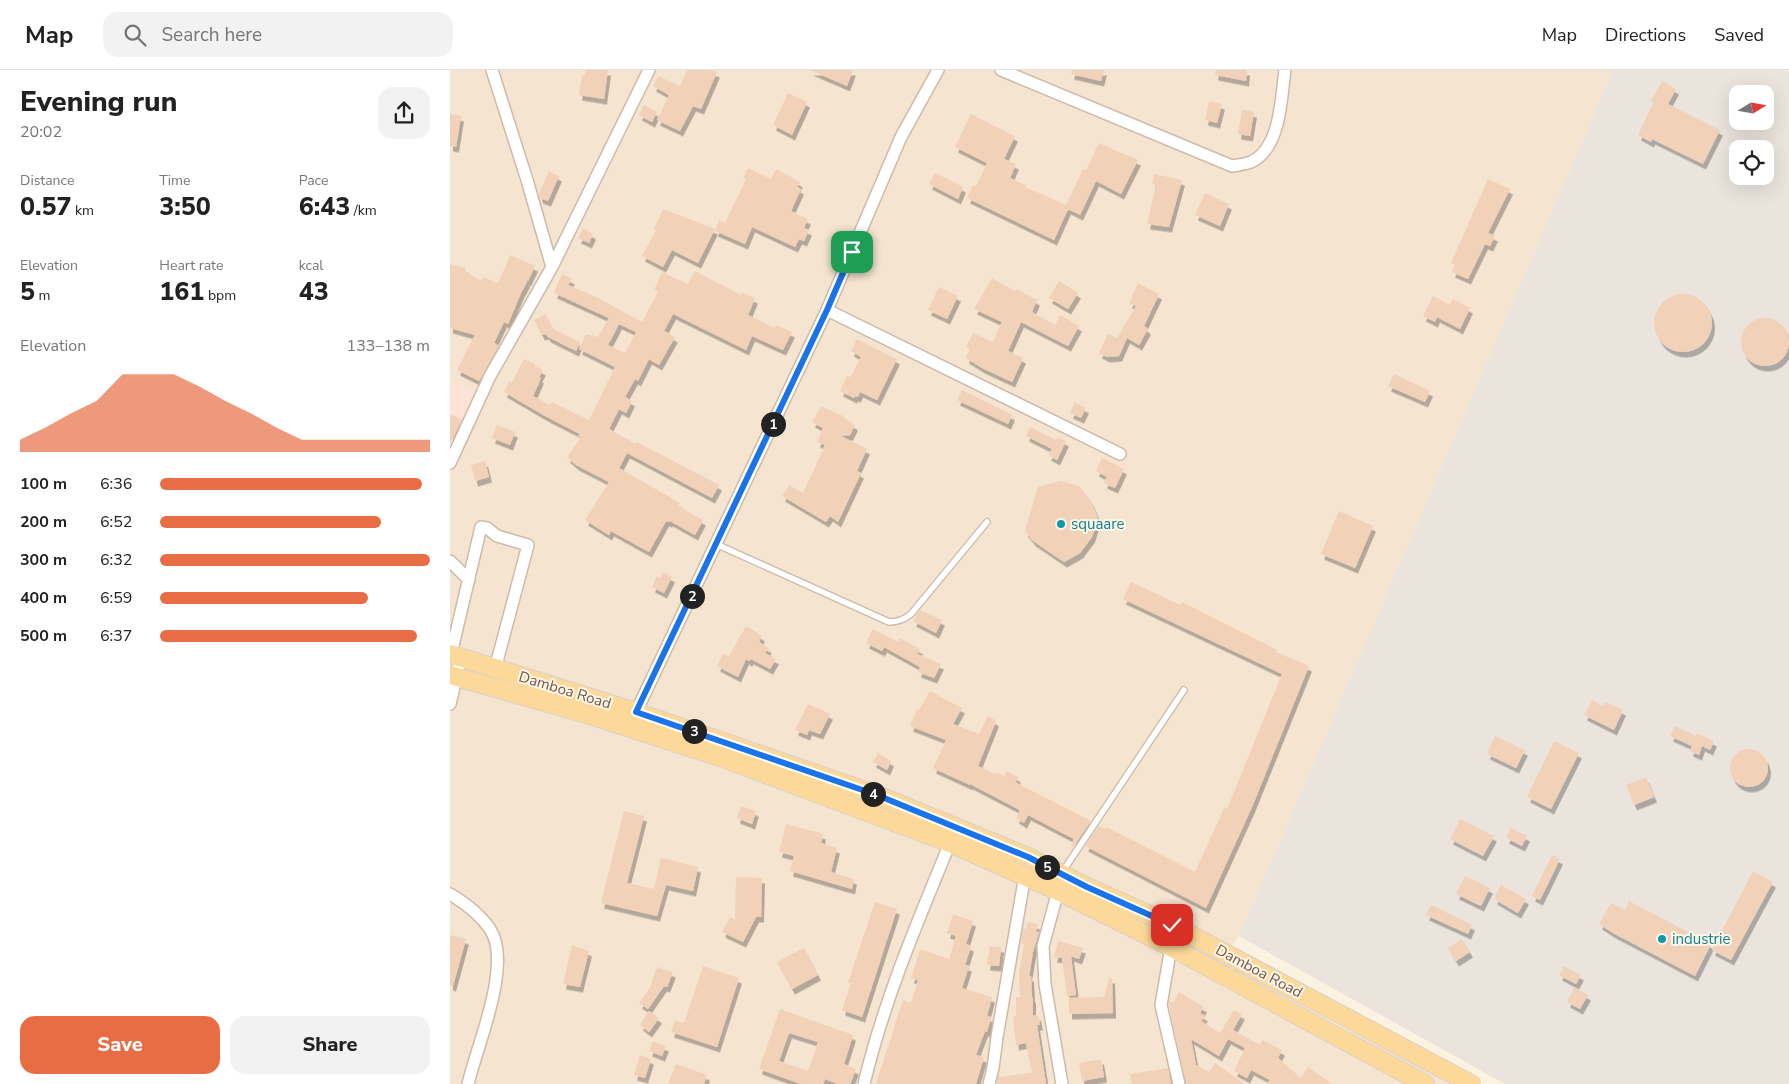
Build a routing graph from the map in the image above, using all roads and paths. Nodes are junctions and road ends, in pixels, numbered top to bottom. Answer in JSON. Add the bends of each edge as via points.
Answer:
{"nodes":[{"id":1,"x":492,"y":70,"type":"edge"},
{"id":2,"x":649,"y":70,"type":"edge"},
{"id":3,"x":938,"y":70,"type":"edge"},
{"id":4,"x":1001,"y":70,"type":"edge"},
{"id":5,"x":1284,"y":70,"type":"edge"},
{"id":6,"x":552,"y":267,"type":"junction"},
{"id":7,"x":827,"y":310,"type":"junction"},
{"id":8,"x":1120,"y":454,"type":"dead end"},
{"id":9,"x":450,"y":463,"type":"edge"},
{"id":10,"x":988,"y":522,"type":"dead end"},
{"id":11,"x":716,"y":544,"type":"junction"},
{"id":12,"x":450,"y":561,"type":"edge"},
{"id":13,"x":469,"y":580,"type":"junction"},
{"id":14,"x":454,"y":655,"type":"edge"},
{"id":15,"x":495,"y":669,"type":"junction"},
{"id":16,"x":453,"y":675,"type":"edge"},
{"id":17,"x":1184,"y":690,"type":"dead end"},
{"id":18,"x":450,"y":704,"type":"edge"},
{"id":19,"x":636,"y":712,"type":"junction"},
{"id":20,"x":950,"y":843,"type":"junction"},
{"id":21,"x":1025,"y":875,"type":"junction"},
{"id":22,"x":1060,"y":882,"type":"junction"},
{"id":23,"x":450,"y":894,"type":"edge"},
{"id":24,"x":1171,"y":947,"type":"junction"},
{"id":25,"x":468,"y":1084,"type":"edge"},
{"id":26,"x":864,"y":1084,"type":"edge"},
{"id":27,"x":988,"y":1084,"type":"edge"},
{"id":28,"x":1062,"y":1084,"type":"edge"},
{"id":29,"x":1179,"y":1084,"type":"edge"},
{"id":30,"x":1425,"y":1084,"type":"edge"},
{"id":31,"x":1471,"y":1084,"type":"edge"}],
"edges":[{"from":1,"to":6,"type":"street"},
{"from":2,"to":6,"type":"street"},
{"from":3,"to":7,"type":"street","via":[[901,138]]},
{"from":4,"to":5,"type":"street","via":[[1232,166],[1252,162],[1267,148],[1277,127]]},
{"from":6,"to":9,"type":"street","via":[[490,376]]},
{"from":7,"to":8,"type":"street"},
{"from":7,"to":11,"type":"street"},
{"from":10,"to":11,"type":"lane","via":[[911,614],[895,622]]},
{"from":11,"to":19,"type":"street"},
{"from":12,"to":13,"type":"street"},
{"from":13,"to":14,"type":"street"},
{"from":13,"to":15,"type":"street","via":[[481,527],[496,536],[528,545]]},
{"from":14,"to":15,"type":"main road","name":"Damboa Road"},
{"from":14,"to":16,"type":"street"},
{"from":15,"to":19,"type":"main road","name":"Damboa Road"},
{"from":16,"to":18,"type":"street"},
{"from":16,"to":20,"type":"main road","name":"Damboa Road","via":[[723,758]]},
{"from":17,"to":22,"type":"lane"},
{"from":19,"to":22,"type":"main road","name":"Damboa Road","via":[[877,795],[1028,857]]},
{"from":20,"to":21,"type":"main road","name":"Damboa Road"},
{"from":20,"to":26,"type":"street","via":[[903,956],[874,1040]]},
{"from":21,"to":22,"type":"main road","name":"Damboa Road"},
{"from":21,"to":27,"type":"street"},
{"from":22,"to":24,"type":"main road","name":"Damboa Road"},
{"from":22,"to":28,"type":"street","via":[[1043,946],[1045,984]]},
{"from":22,"to":31,"type":"main road","name":"Damboa Road","via":[[1087,887],[1172,925]]},
{"from":23,"to":25,"type":"street","via":[[470,907],[490,930],[498,955],[495,989]]},
{"from":24,"to":29,"type":"street","via":[[1161,1005]]},
{"from":24,"to":30,"type":"main road","name":"Damboa Road"}]}
